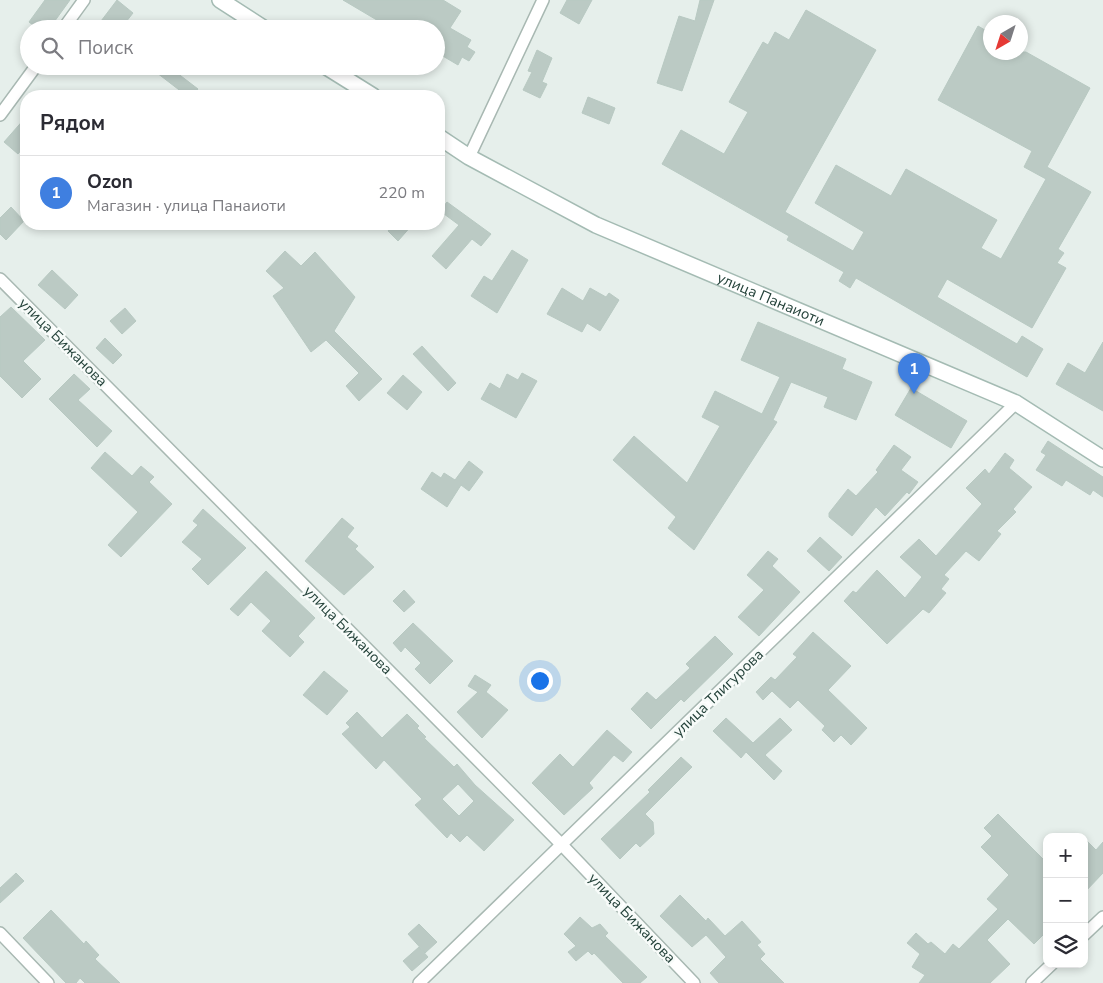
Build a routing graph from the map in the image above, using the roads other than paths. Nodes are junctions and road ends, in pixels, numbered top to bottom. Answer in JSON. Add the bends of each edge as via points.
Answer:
{"nodes":[{"id":1,"x":84,"y":0,"type":"edge"},
{"id":2,"x":220,"y":0,"type":"edge"},
{"id":3,"x":543,"y":0,"type":"edge"},
{"id":4,"x":70,"y":20,"type":"edge"},
{"id":5,"x":251,"y":20,"type":"edge"},
{"id":6,"x":30,"y":75,"type":"edge"},
{"id":7,"x":339,"y":75,"type":"edge"},
{"id":8,"x":363,"y":90,"type":"edge"},
{"id":9,"x":0,"y":116,"type":"edge"},
{"id":10,"x":445,"y":142,"type":"edge"},
{"id":11,"x":469,"y":157,"type":"junction"},
{"id":12,"x":0,"y":279,"type":"edge"},
{"id":13,"x":1016,"y":403,"type":"junction"},
{"id":14,"x":1103,"y":459,"type":"edge"},
{"id":15,"x":562,"y":845,"type":"junction"},
{"id":16,"x":1103,"y":917,"type":"edge"},
{"id":17,"x":1088,"y":930,"type":"edge"},
{"id":18,"x":0,"y":933,"type":"edge"},
{"id":19,"x":1048,"y":968,"type":"edge"},
{"id":20,"x":48,"y":983,"type":"edge"},
{"id":21,"x":419,"y":983,"type":"edge"},
{"id":22,"x":694,"y":983,"type":"edge"},
{"id":23,"x":1032,"y":983,"type":"edge"}],
"edges":[{"from":1,"to":4,"type":"street"},
{"from":2,"to":5,"type":"street"},
{"from":3,"to":11,"type":"street"},
{"from":6,"to":9,"type":"street"},
{"from":7,"to":8,"type":"street"},
{"from":10,"to":11,"type":"street","name":"улица Панаиоти"},
{"from":11,"to":13,"type":"street","name":"улица Панаиоти","via":[[596,226]]},
{"from":12,"to":15,"type":"street","name":"улица Бижанова"},
{"from":13,"to":14,"type":"street","name":"улица Панаиоти"},
{"from":13,"to":15,"type":"street","name":"улица Тлигурова"},
{"from":15,"to":21,"type":"street","name":"улица Тлигурова"},
{"from":15,"to":22,"type":"street","name":"улица Бижанова"},
{"from":16,"to":17,"type":"street"},
{"from":18,"to":20,"type":"street"},
{"from":19,"to":23,"type":"street"}]}
